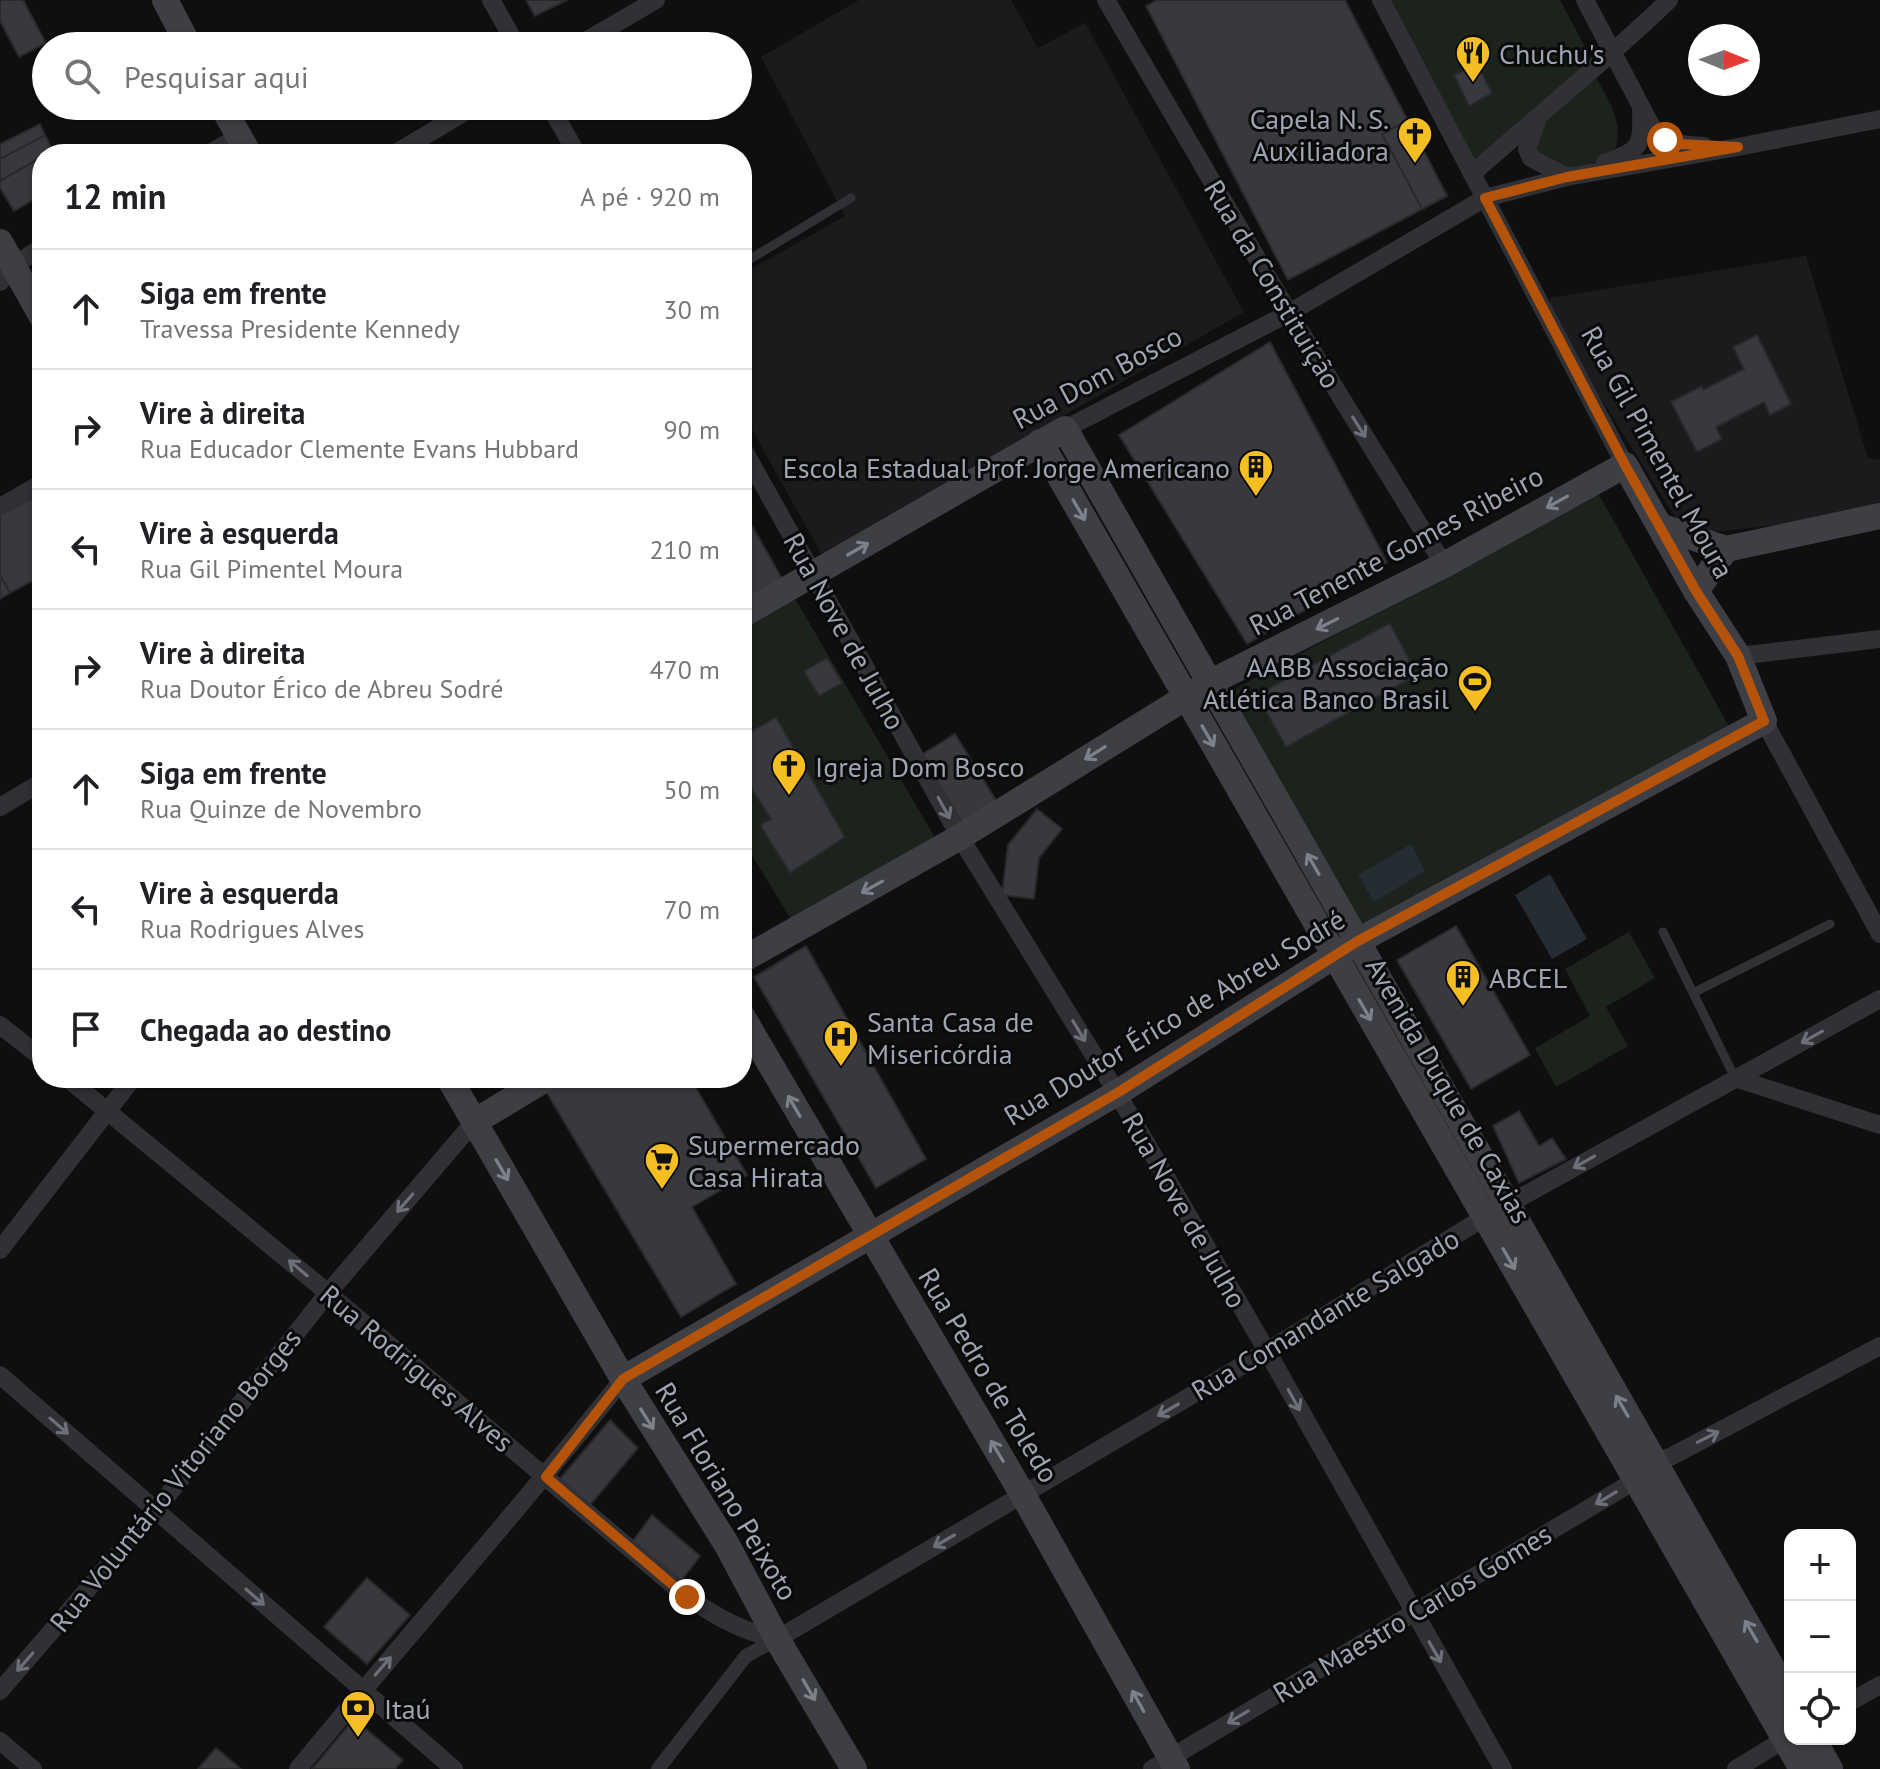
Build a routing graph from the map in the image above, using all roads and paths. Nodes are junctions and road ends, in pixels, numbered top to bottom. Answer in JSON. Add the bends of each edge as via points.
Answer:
{"nodes":[{"id":1,"x":165,"y":0,"type":"edge"},
{"id":2,"x":491,"y":0,"type":"edge"},
{"id":3,"x":656,"y":0,"type":"edge"},
{"id":4,"x":1106,"y":0,"type":"edge"},
{"id":5,"x":1381,"y":0,"type":"edge"},
{"id":6,"x":1585,"y":0,"type":"edge"},
{"id":7,"x":1669,"y":0,"type":"edge"},
{"id":8,"x":182,"y":32,"type":"edge"},
{"id":9,"x":509,"y":32,"type":"edge"},
{"id":10,"x":601,"y":32,"type":"edge"},
{"id":11,"x":1613,"y":54,"type":"junction"},
{"id":12,"x":1641,"y":103,"type":"junction"},
{"id":13,"x":1540,"y":113,"type":"junction"},
{"id":14,"x":1880,"y":119,"type":"edge"},
{"id":15,"x":230,"y":120,"type":"edge"},
{"id":16,"x":451,"y":120,"type":"edge"},
{"id":17,"x":558,"y":120,"type":"edge"},
{"id":18,"x":243,"y":144,"type":"edge"},
{"id":19,"x":411,"y":144,"type":"edge"},
{"id":20,"x":571,"y":144,"type":"edge"},
{"id":21,"x":1738,"y":147,"type":"junction"},
{"id":22,"x":1472,"y":174,"type":"junction"},
{"id":23,"x":1567,"y":177,"type":"junction"},
{"id":24,"x":851,"y":198,"type":"dead end"},
{"id":25,"x":1485,"y":198,"type":"junction"},
{"id":26,"x":0,"y":242,"type":"edge"},
{"id":27,"x":32,"y":254,"type":"edge"},
{"id":28,"x":752,"y":258,"type":"edge"},
{"id":29,"x":6,"y":274,"type":"edge"},
{"id":30,"x":32,"y":305,"type":"edge"},
{"id":31,"x":1289,"y":313,"type":"junction"},
{"id":32,"x":1065,"y":429,"type":"junction"},
{"id":33,"x":1040,"y":442,"type":"junction"},
{"id":34,"x":752,"y":465,"type":"edge"},
{"id":35,"x":1625,"y":465,"type":"junction"},
{"id":36,"x":32,"y":489,"type":"edge"},
{"id":37,"x":0,"y":507,"type":"edge"},
{"id":38,"x":1880,"y":516,"type":"edge"},
{"id":39,"x":1660,"y":526,"type":"junction"},
{"id":40,"x":1726,"y":549,"type":"junction"},
{"id":41,"x":1444,"y":565,"type":"junction"},
{"id":42,"x":814,"y":575,"type":"junction"},
{"id":43,"x":1696,"y":591,"type":"junction"},
{"id":44,"x":752,"y":609,"type":"edge"},
{"id":45,"x":1880,"y":639,"type":"edge"},
{"id":46,"x":1738,"y":656,"type":"junction"},
{"id":47,"x":1209,"y":683,"type":"junction"},
{"id":48,"x":1186,"y":697,"type":"junction"},
{"id":49,"x":1764,"y":721,"type":"junction"},
{"id":50,"x":32,"y":788,"type":"edge"},
{"id":51,"x":0,"y":807,"type":"edge"},
{"id":52,"x":960,"y":837,"type":"junction"},
{"id":53,"x":1872,"y":904,"type":"edge"},
{"id":54,"x":1830,"y":924,"type":"dead end"},
{"id":55,"x":1663,"y":932,"type":"dead end"},
{"id":56,"x":1880,"y":934,"type":"edge"},
{"id":57,"x":1358,"y":941,"type":"junction"},
{"id":58,"x":752,"y":954,"type":"edge"},
{"id":59,"x":1335,"y":957,"type":"junction"},
{"id":60,"x":1693,"y":993,"type":"junction"},
{"id":61,"x":1880,"y":999,"type":"edge"},
{"id":62,"x":0,"y":1025,"type":"edge"},
{"id":63,"x":752,"y":1041,"type":"edge"},
{"id":64,"x":32,"y":1050,"type":"edge"},
{"id":65,"x":1735,"y":1078,"type":"junction"},
{"id":66,"x":80,"y":1088,"type":"edge"},
{"id":67,"x":125,"y":1088,"type":"edge"},
{"id":68,"x":455,"y":1088,"type":"edge"},
{"id":69,"x":530,"y":1088,"type":"edge"},
{"id":70,"x":1117,"y":1093,"type":"junction"},
{"id":71,"x":107,"y":1109,"type":"junction"},
{"id":72,"x":474,"y":1122,"type":"junction"},
{"id":73,"x":1878,"y":1127,"type":"edge"},
{"id":74,"x":1496,"y":1210,"type":"junction"},
{"id":75,"x":869,"y":1236,"type":"junction"},
{"id":76,"x":0,"y":1250,"type":"edge"},
{"id":77,"x":328,"y":1293,"type":"junction"},
{"id":78,"x":1880,"y":1346,"type":"edge"},
{"id":79,"x":1267,"y":1351,"type":"junction"},
{"id":80,"x":0,"y":1375,"type":"edge"},
{"id":81,"x":623,"y":1379,"type":"junction"},
{"id":82,"x":1645,"y":1471,"type":"junction"},
{"id":83,"x":546,"y":1477,"type":"junction"},
{"id":84,"x":1023,"y":1495,"type":"junction"},
{"id":85,"x":155,"y":1511,"type":"junction"},
{"id":86,"x":1413,"y":1613,"type":"junction"},
{"id":87,"x":777,"y":1639,"type":"junction"},
{"id":88,"x":1880,"y":1685,"type":"edge"},
{"id":89,"x":1784,"y":1688,"type":"edge"},
{"id":90,"x":363,"y":1689,"type":"junction"},
{"id":91,"x":0,"y":1691,"type":"edge"},
{"id":92,"x":1856,"y":1699,"type":"edge"},
{"id":93,"x":1784,"y":1731,"type":"edge"},
{"id":94,"x":1784,"y":1739,"type":"edge"},
{"id":95,"x":0,"y":1741,"type":"edge"},
{"id":96,"x":1791,"y":1745,"type":"edge"},
{"id":97,"x":1816,"y":1745,"type":"edge"},
{"id":98,"x":1166,"y":1765,"type":"edge"},
{"id":99,"x":33,"y":1769,"type":"edge"},
{"id":100,"x":298,"y":1769,"type":"edge"},
{"id":101,"x":454,"y":1769,"type":"edge"},
{"id":102,"x":658,"y":1769,"type":"edge"},
{"id":103,"x":854,"y":1769,"type":"edge"},
{"id":104,"x":1503,"y":1769,"type":"edge"},
{"id":105,"x":1736,"y":1769,"type":"edge"},
{"id":106,"x":1802,"y":1769,"type":"edge"},
{"id":107,"x":1830,"y":1769,"type":"edge"}],
"edges":[{"from":1,"to":8,"type":"main road"},
{"from":2,"to":9,"type":"street"},
{"from":3,"to":10,"type":"street"},
{"from":4,"to":31,"type":"street","name":"Rua da Constituição"},
{"from":5,"to":22,"type":"street","name":"Rua Gil Pimentel Moura"},
{"from":6,"to":11,"type":"street"},
{"from":7,"to":11,"type":"street"},
{"from":11,"to":12,"type":"street"},
{"from":11,"to":13,"type":"street"},
{"from":12,"to":21,"type":"street","via":[[1654,131],[1665,140]]},
{"from":12,"to":23,"type":"street","via":[[1637,147]]},
{"from":13,"to":22,"type":"street"},
{"from":13,"to":23,"type":"street","via":[[1527,149],[1531,158]]},
{"from":14,"to":21,"type":"street"},
{"from":15,"to":18,"type":"main road"},
{"from":16,"to":19,"type":"street"},
{"from":17,"to":20,"type":"street"},
{"from":21,"to":23,"type":"street"},
{"from":22,"to":25,"type":"street","name":"Rua Gil Pimentel Moura"},
{"from":23,"to":25,"type":"street","name":"Rua Dom Bosco"},
{"from":24,"to":28,"type":"lane"},
{"from":25,"to":31,"type":"street","name":"Rua Dom Bosco"},
{"from":25,"to":35,"type":"street","name":"Rua Gil Pimentel Moura"},
{"from":26,"to":29,"type":"main road"},
{"from":27,"to":29,"type":"street"},
{"from":29,"to":30,"type":"main road"},
{"from":31,"to":32,"type":"street","name":"Rua Dom Bosco"},
{"from":31,"to":41,"type":"street","name":"Rua da Constituição","one_way":true},
{"from":32,"to":33,"type":"main road","name":"Rua Dom Bosco"},
{"from":32,"to":47,"type":"main road","name":"Avenida Duque de Caxias"},
{"from":42,"to":33,"type":"main road","name":"Rua Dom Bosco","one_way":true},
{"from":33,"to":48,"type":"main road","name":"Avenida Duque de Caxias","one_way":true},
{"from":34,"to":42,"type":"street","name":"Rua Nove de Julho"},
{"from":35,"to":39,"type":"main road","name":"Rua Gil Pimentel Moura"},
{"from":35,"to":41,"type":"main road","name":"Rua Tenente Gomes Ribeiro","one_way":true},
{"from":36,"to":37,"type":"street"},
{"from":38,"to":40,"type":"main road"},
{"from":39,"to":40,"type":"main road"},
{"from":39,"to":43,"type":"main road","name":"Rua Gil Pimentel Moura"},
{"from":40,"to":43,"type":"main road"},
{"from":41,"to":47,"type":"main road","name":"Rua Tenente Gomes Ribeiro","one_way":true},
{"from":42,"to":44,"type":"main road","name":"Rua Dom Bosco"},
{"from":42,"to":52,"type":"street","name":"Rua Nove de Julho","one_way":true},
{"from":43,"to":46,"type":"main road","name":"Rua Gil Pimentel Moura"},
{"from":45,"to":46,"type":"street"},
{"from":46,"to":49,"type":"main road","name":"Rua Gil Pimentel Moura"},
{"from":47,"to":48,"type":"main road","name":"Rua Tenente Gomes Ribeiro"},
{"from":57,"to":47,"type":"main road","name":"Avenida Duque de Caxias","one_way":true},
{"from":48,"to":52,"type":"main road","name":"Rua Tenente Gomes Ribeiro","one_way":true},
{"from":48,"to":59,"type":"main road","name":"Avenida Duque de Caxias","one_way":true},
{"from":49,"to":53,"type":"street","name":"Rua Gil Pimentel Moura"},
{"from":49,"to":57,"type":"main road","name":"Rua Doutor Érico de Abreu Sodré"},
{"from":50,"to":51,"type":"street"},
{"from":52,"to":58,"type":"main road","name":"Rua Tenente Gomes Ribeiro","one_way":true},
{"from":52,"to":70,"type":"street","name":"Rua Nove de Julho","one_way":true},
{"from":53,"to":56,"type":"street","name":"Rua Gil Pimentel Moura"},
{"from":54,"to":60,"type":"lane"},
{"from":55,"to":60,"type":"lane"},
{"from":57,"to":59,"type":"main road","name":"Rua Doutor Érico de Abreu Sodré"},
{"from":57,"to":74,"type":"main road","name":"Avenida Duque de Caxias"},
{"from":59,"to":70,"type":"main road","name":"Rua Doutor Érico de Abreu Sodré"},
{"from":59,"to":74,"type":"main road","name":"Avenida Duque de Caxias","one_way":true},
{"from":60,"to":65,"type":"lane"},
{"from":61,"to":65,"type":"street","name":"Rua Comandante Salgado","one_way":true},
{"from":62,"to":64,"type":"street"},
{"from":75,"to":63,"type":"main road","name":"Rua Pedro de Toledo","one_way":true},
{"from":65,"to":73,"type":"street"},
{"from":65,"to":74,"type":"street","name":"Rua Comandante Salgado","one_way":true},
{"from":66,"to":71,"type":"street","name":"Rua Rodrigues Alves"},
{"from":67,"to":71,"type":"street"},
{"from":68,"to":72,"type":"main road","name":"Rua Floriano Peixoto"},
{"from":69,"to":72,"type":"main road"},
{"from":70,"to":75,"type":"main road","name":"Rua Doutor Érico de Abreu Sodré"},
{"from":70,"to":79,"type":"street","name":"Rua Nove de Julho"},
{"from":71,"to":76,"type":"street"},
{"from":77,"to":71,"type":"street","name":"Rua Rodrigues Alves","one_way":true},
{"from":72,"to":77,"type":"street","name":"Rua Voluntário Vitoriano Borges","one_way":true},
{"from":72,"to":81,"type":"main road","name":"Rua Floriano Peixoto","one_way":true},
{"from":74,"to":79,"type":"street","name":"Rua Comandante Salgado"},
{"from":82,"to":74,"type":"main road","name":"Avenida Duque de Caxias","one_way":true},
{"from":74,"to":82,"type":"main road","name":"Avenida Duque de Caxias","one_way":true,"via":[[1614,1440]]},
{"from":75,"to":81,"type":"main road","name":"Rua Doutor Érico de Abreu Sodré"},
{"from":84,"to":75,"type":"main road","name":"Rua Pedro de Toledo","one_way":true},
{"from":77,"to":83,"type":"street","name":"Rua Rodrigues Alves"},
{"from":77,"to":85,"type":"street","name":"Rua Voluntário Vitoriano Borges"},
{"from":82,"to":78,"type":"street","name":"Rua Maestro Carlos Gomes","one_way":true},
{"from":79,"to":84,"type":"street","name":"Rua Comandante Salgado","one_way":true},
{"from":79,"to":86,"type":"street","name":"Rua Nove de Julho","one_way":true},
{"from":80,"to":85,"type":"street","one_way":true},
{"from":81,"to":83,"type":"street"},
{"from":81,"to":87,"type":"main road","name":"Rua Floriano Peixoto","one_way":true,"via":[[727,1545]]},
{"from":82,"to":86,"type":"street","name":"Rua Maestro Carlos Gomes","one_way":true},
{"from":89,"to":82,"type":"main road","name":"Avenida Duque de Caxias","one_way":true,"via":[[1674,1496]]},
{"from":82,"to":93,"type":"main road","name":"Avenida Duque de Caxias"},
{"from":83,"to":87,"type":"street","name":"Rua Rodrigues Alves","via":[[687,1597],[724,1622]]},
{"from":90,"to":83,"type":"street","one_way":true},
{"from":84,"to":87,"type":"street","name":"Rua Comandante Salgado","one_way":true},
{"from":98,"to":84,"type":"main road","name":"Rua Pedro de Toledo","one_way":true},
{"from":85,"to":90,"type":"street","one_way":true},
{"from":85,"to":91,"type":"street","name":"Rua Voluntário Vitoriano Borges","one_way":true},
{"from":86,"to":98,"type":"street","name":"Rua Maestro Carlos Gomes","one_way":true},
{"from":86,"to":104,"type":"street","name":"Rua Nove de Julho","one_way":true},
{"from":87,"to":102,"type":"street","via":[[746,1656]]},
{"from":87,"to":103,"type":"main road","name":"Rua Floriano Peixoto","one_way":true},
{"from":88,"to":92,"type":"street"},
{"from":90,"to":100,"type":"street"},
{"from":90,"to":101,"type":"street"},
{"from":94,"to":105,"type":"street"},
{"from":95,"to":99,"type":"street"},
{"from":96,"to":106,"type":"main road","name":"Avenida Duque de Caxias"},
{"from":97,"to":107,"type":"main road"}]}
